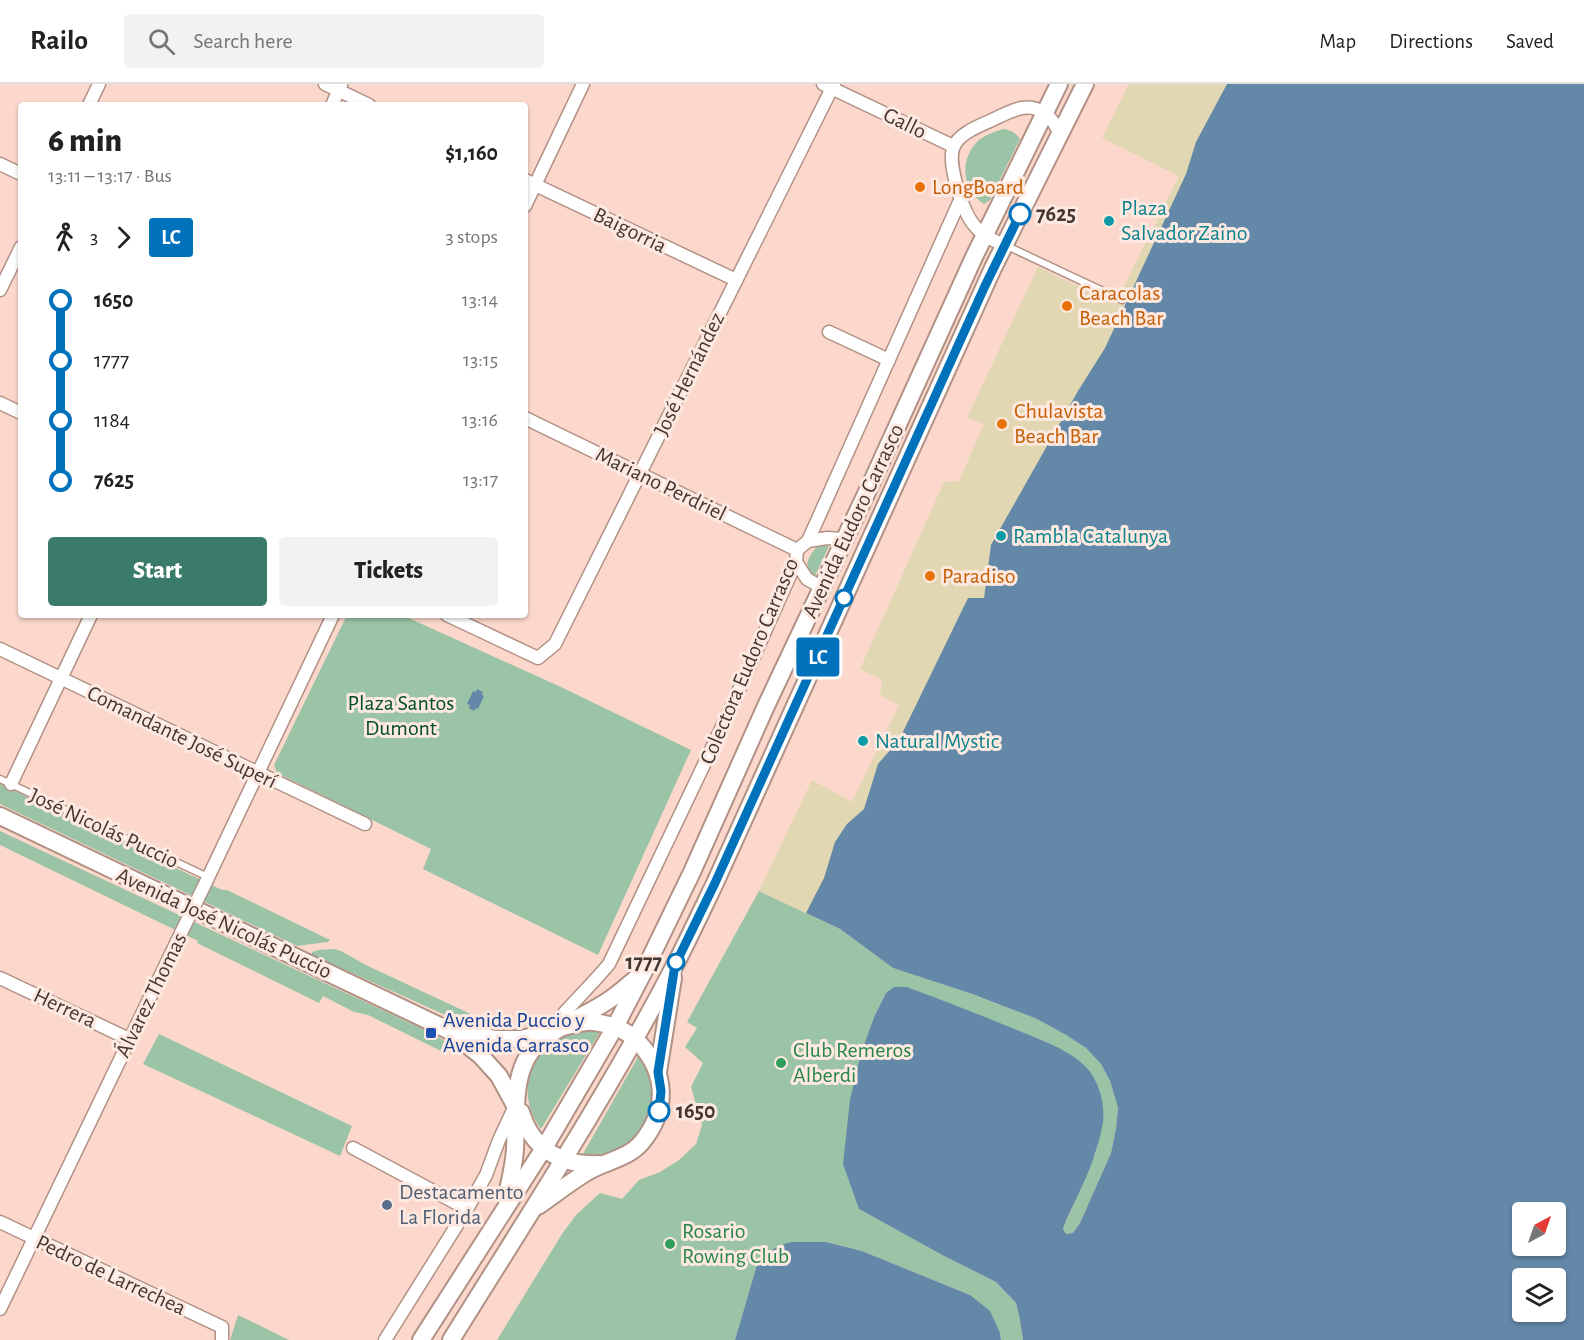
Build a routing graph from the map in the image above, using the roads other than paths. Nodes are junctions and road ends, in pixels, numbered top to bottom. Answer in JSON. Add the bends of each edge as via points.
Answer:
{"nodes":[{"id":1,"x":99,"y":84,"type":"edge"},
{"id":2,"x":325,"y":84,"type":"edge"},
{"id":3,"x":583,"y":84,"type":"edge"},
{"id":4,"x":1059,"y":84,"type":"edge"},
{"id":5,"x":1085,"y":84,"type":"edge"},
{"id":6,"x":830,"y":85,"type":"edge"},
{"id":7,"x":340,"y":87,"type":"edge"},
{"id":8,"x":90,"y":102,"type":"edge"},
{"id":9,"x":333,"y":102,"type":"edge"},
{"id":10,"x":364,"y":102,"type":"edge"},
{"id":11,"x":1045,"y":113,"type":"junction"},
{"id":12,"x":1059,"y":135,"type":"junction"},
{"id":13,"x":953,"y":146,"type":"junction"},
{"id":14,"x":0,"y":164,"type":"edge"},
{"id":15,"x":18,"y":173,"type":"edge"},
{"id":16,"x":530,"y":182,"type":"edge"},
{"id":17,"x":961,"y":198,"type":"junction"},
{"id":18,"x":984,"y":236,"type":"junction"},
{"id":19,"x":1004,"y":245,"type":"junction"},
{"id":20,"x":18,"y":253,"type":"edge"},
{"id":21,"x":736,"y":280,"type":"junction"},
{"id":22,"x":0,"y":290,"type":"edge"},
{"id":23,"x":1122,"y":300,"type":"dead end"},
{"id":24,"x":829,"y":332,"type":"dead end"},
{"id":25,"x":889,"y":360,"type":"junction"},
{"id":26,"x":0,"y":403,"type":"edge"},
{"id":27,"x":18,"y":412,"type":"edge"},
{"id":28,"x":528,"y":419,"type":"edge"},
{"id":29,"x":639,"y":474,"type":"junction"},
{"id":30,"x":844,"y":539,"type":"junction"},
{"id":31,"x":808,"y":542,"type":"junction"},
{"id":32,"x":796,"y":556,"type":"junction"},
{"id":33,"x":821,"y":587,"type":"junction"},
{"id":34,"x":90,"y":618,"type":"edge"},
{"id":35,"x":332,"y":618,"type":"edge"},
{"id":36,"x":453,"y":618,"type":"edge"},
{"id":37,"x":0,"y":649,"type":"edge"},
{"id":38,"x":61,"y":678,"type":"junction"},
{"id":39,"x":258,"y":773,"type":"junction"},
{"id":40,"x":6,"y":781,"type":"edge"},
{"id":41,"x":0,"y":816,"type":"edge"},
{"id":42,"x":365,"y":824,"type":"dead end"},
{"id":43,"x":207,"y":880,"type":"junction"},
{"id":44,"x":675,"y":965,"type":"junction"},
{"id":45,"x":644,"y":971,"type":"junction"},
{"id":46,"x":0,"y":978,"type":"edge"},
{"id":47,"x":615,"y":1027,"type":"junction"},
{"id":48,"x":552,"y":1029,"type":"junction"},
{"id":49,"x":448,"y":1030,"type":"junction"},
{"id":50,"x":634,"y":1038,"type":"junction"},
{"id":51,"x":129,"y":1039,"type":"junction"},
{"id":52,"x":658,"y":1072,"type":"junction"},
{"id":53,"x":518,"y":1085,"type":"junction"},
{"id":54,"x":515,"y":1107,"type":"junction"},
{"id":55,"x":524,"y":1122,"type":"junction"},
{"id":56,"x":352,"y":1148,"type":"dead end"},
{"id":57,"x":544,"y":1148,"type":"junction"},
{"id":58,"x":563,"y":1160,"type":"junction"},
{"id":59,"x":606,"y":1163,"type":"junction"},
{"id":60,"x":467,"y":1209,"type":"junction"},
{"id":61,"x":532,"y":1210,"type":"junction"},
{"id":62,"x":502,"y":1213,"type":"junction"},
{"id":63,"x":0,"y":1222,"type":"edge"},
{"id":64,"x":34,"y":1239,"type":"junction"},
{"id":65,"x":0,"y":1309,"type":"edge"},
{"id":66,"x":222,"y":1334,"type":"edge"},
{"id":67,"x":385,"y":1340,"type":"edge"},
{"id":68,"x":421,"y":1340,"type":"edge"},
{"id":69,"x":451,"y":1340,"type":"edge"}],
"edges":[{"from":1,"to":8,"type":"street"},
{"from":2,"to":7,"type":"street"},
{"from":3,"to":16,"type":"street"},
{"from":4,"to":11,"type":"main road","name":"Avenida Eudoro Carrasco"},
{"from":5,"to":12,"type":"main road","name":"Avenida Eudoro Carrasco"},
{"from":6,"to":13,"type":"street","name":"Gallo"},
{"from":6,"to":21,"type":"street","name":"José Hernández"},
{"from":7,"to":9,"type":"street"},
{"from":7,"to":10,"type":"street"},
{"from":11,"to":12,"type":"street"},
{"from":11,"to":13,"type":"street","name":"Gallo","via":[[1021,108],[977,127]]},
{"from":11,"to":18,"type":"main road","name":"Avenida Eudoro Carrasco"},
{"from":12,"to":19,"type":"main road","name":"Avenida Eudoro Carrasco"},
{"from":13,"to":17,"type":"street","name":"Gallo","via":[[951,162]]},
{"from":14,"to":15,"type":"street"},
{"from":16,"to":21,"type":"street","name":"Baigorria"},
{"from":17,"to":18,"type":"street","name":"Gallo","via":[[972,224]]},
{"from":17,"to":25,"type":"street","name":"Colectora Eudoro Carrasco"},
{"from":18,"to":19,"type":"street"},
{"from":18,"to":30,"type":"main road","name":"Avenida Eudoro Carrasco"},
{"from":19,"to":23,"type":"lane"},
{"from":19,"to":44,"type":"main road","name":"Avenida Eudoro Carrasco"},
{"from":20,"to":22,"type":"street"},
{"from":21,"to":29,"type":"street","name":"José Hernández"},
{"from":24,"to":25,"type":"street"},
{"from":25,"to":31,"type":"street","name":"Colectora Eudoro Carrasco"},
{"from":26,"to":27,"type":"street"},
{"from":28,"to":29,"type":"street","name":"Mariano Perdriel"},
{"from":29,"to":32,"type":"street","name":"Mariano Perdriel"},
{"from":29,"to":36,"type":"street","name":"José Hernández","via":[[555,644],[538,658]]},
{"from":30,"to":31,"type":"street"},
{"from":30,"to":33,"type":"main road","name":"Avenida Eudoro Carrasco"},
{"from":31,"to":32,"type":"street","name":"Colectora Eudoro Carrasco"},
{"from":32,"to":33,"type":"street","name":"Mariano Perdriel","via":[[807,579]]},
{"from":32,"to":48,"type":"street","name":"Colectora Eudoro Carrasco","via":[[729,712],[609,964]]},
{"from":33,"to":45,"type":"main road","name":"Avenida Eudoro Carrasco"},
{"from":34,"to":38,"type":"street"},
{"from":35,"to":39,"type":"street","name":"Álvarez Thomas"},
{"from":37,"to":38,"type":"street","name":"Comandante José Superí"},
{"from":38,"to":39,"type":"street","name":"Comandante José Superí"},
{"from":38,"to":40,"type":"street"},
{"from":39,"to":42,"type":"street","name":"Comandante José Superí"},
{"from":39,"to":43,"type":"street","name":"Álvarez Thomas"},
{"from":40,"to":43,"type":"lane","name":"José Nicolás Puccio"},
{"from":41,"to":49,"type":"main road","name":"Avenida José Nicolás Puccio"},
{"from":43,"to":51,"type":"street","name":"Álvarez Thomas","bridge":true},
{"from":44,"to":50,"type":"main road","name":"Avenida Eudoro Carrasco"},
{"from":44,"to":52,"type":"main road"},
{"from":45,"to":47,"type":"main road","name":"Avenida Eudoro Carrasco"},
{"from":45,"to":48,"type":"main road","via":[[612,999]]},
{"from":46,"to":51,"type":"street","name":"Herrera"},
{"from":47,"to":48,"type":"main road","via":[[587,1022]]},
{"from":47,"to":50,"type":"main road"},
{"from":47,"to":57,"type":"main road","name":"Avenida Eudoro Carrasco"},
{"from":48,"to":49,"type":"main road","name":"Avenida José Nicolás Puccio","via":[[522,1039],[496,1039]]},
{"from":48,"to":53,"type":"main road","via":[[525,1062]]},
{"from":49,"to":54,"type":"main road","name":"Avenida José Nicolás Puccio","via":[[499,1076]]},
{"from":50,"to":52,"type":"main road","via":[[649,1053]]},
{"from":50,"to":58,"type":"main road","name":"Avenida Eudoro Carrasco"},
{"from":51,"to":64,"type":"street","name":"Álvarez Thomas"},
{"from":52,"to":59,"type":"main road","via":[[659,1111],[652,1129],[624,1156]]},
{"from":53,"to":54,"type":"main road"},
{"from":53,"to":55,"type":"main road"},
{"from":54,"to":55,"type":"main road","name":"Avenida José Nicolás Puccio"},
{"from":54,"to":60,"type":"street"},
{"from":54,"to":62,"type":"main road","via":[[512,1173]]},
{"from":55,"to":57,"type":"main road","name":"Avenida José Nicolás Puccio"},
{"from":56,"to":60,"type":"street"},
{"from":57,"to":58,"type":"main road","name":"Avenida José Nicolás Puccio"},
{"from":57,"to":62,"type":"main road","name":"Avenida Eudoro Carrasco"},
{"from":58,"to":59,"type":"main road","via":[[584,1165]]},
{"from":58,"to":61,"type":"main road","name":"Avenida Eudoro Carrasco"},
{"from":59,"to":61,"type":"main road"},
{"from":60,"to":67,"type":"street"},
{"from":61,"to":69,"type":"main road","name":"Avenida Eudoro Carrasco"},
{"from":62,"to":68,"type":"main road","name":"Avenida Eudoro Carrasco"},
{"from":63,"to":64,"type":"street","name":"Pedro de Larrechea"},
{"from":64,"to":65,"type":"street","name":"Álvarez Thomas"},
{"from":64,"to":66,"type":"street","name":"Pedro de Larrechea"}]}
